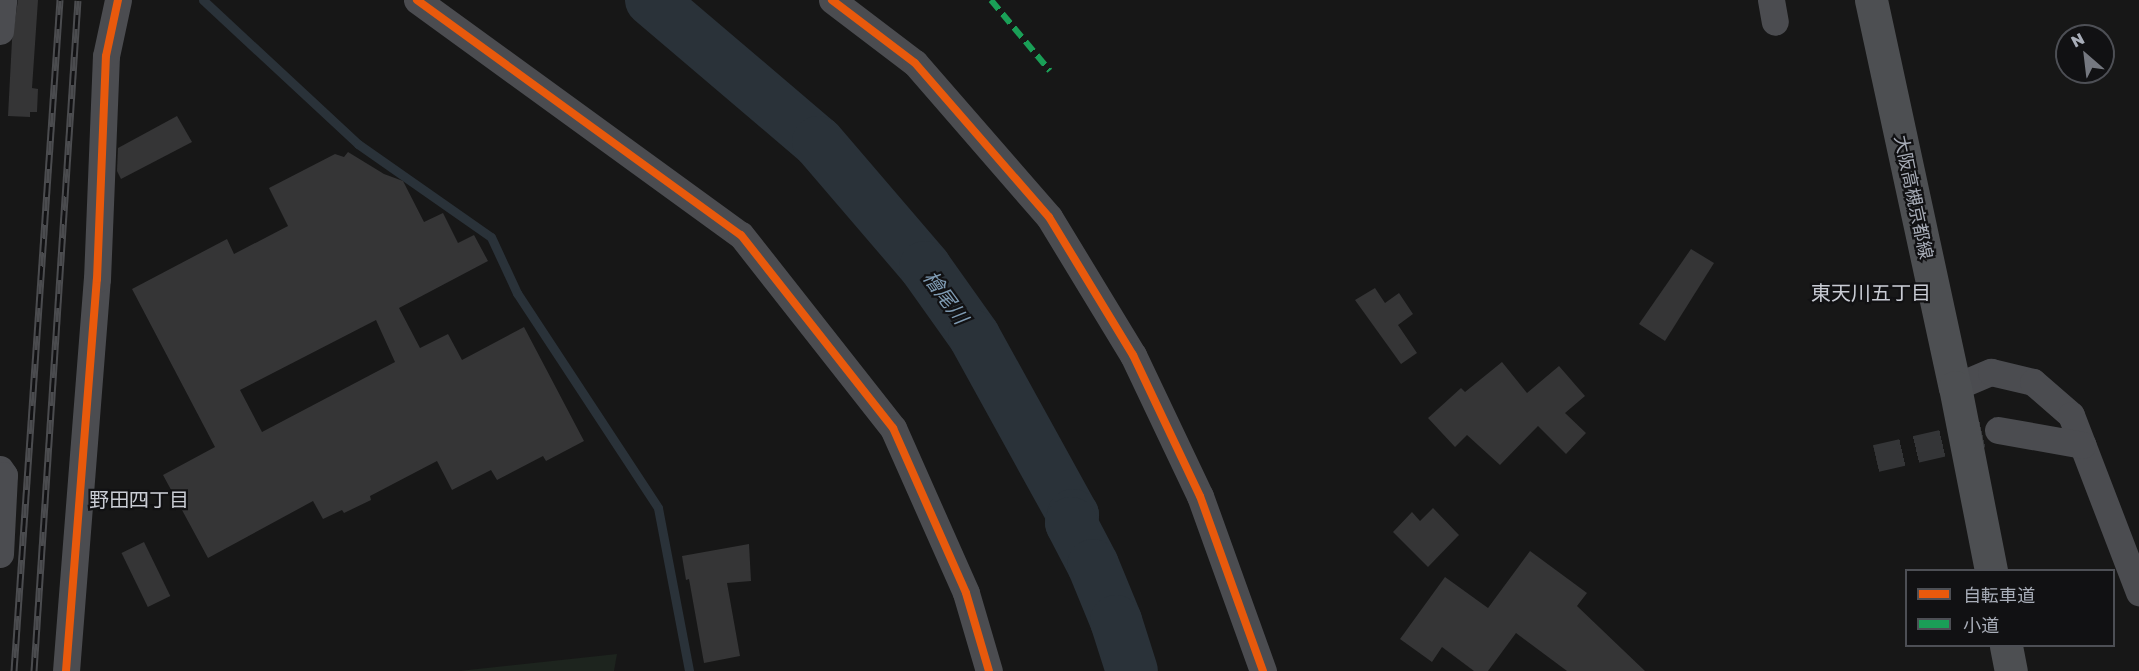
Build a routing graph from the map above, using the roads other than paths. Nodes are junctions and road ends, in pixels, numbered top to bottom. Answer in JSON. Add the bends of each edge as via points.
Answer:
{"nodes":[{"id":1,"x":3,"y":0,"type":"edge"},
{"id":2,"x":118,"y":0,"type":"edge"},
{"id":3,"x":417,"y":0,"type":"edge"},
{"id":4,"x":832,"y":0,"type":"edge"},
{"id":5,"x":1871,"y":0,"type":"edge"},
{"id":6,"x":0,"y":31,"type":"edge"},
{"id":7,"x":1955,"y":387,"type":"junction"},
{"id":8,"x":1998,"y":430,"type":"tunnel mouth"},
{"id":9,"x":2083,"y":445,"type":"junction"},
{"id":10,"x":0,"y":470,"type":"edge"},
{"id":11,"x":0,"y":555,"type":"edge"},
{"id":12,"x":1991,"y":569,"type":"edge"},
{"id":13,"x":2139,"y":592,"type":"edge"},
{"id":14,"x":2006,"y":647,"type":"edge"},
{"id":15,"x":66,"y":671,"type":"edge"},
{"id":16,"x":988,"y":671,"type":"edge"},
{"id":17,"x":1263,"y":671,"type":"edge"},
{"id":18,"x":2011,"y":671,"type":"edge"}],
"edges":[{"from":1,"to":6,"type":"street"},
{"from":2,"to":15,"type":"street","via":[[106,56],[97,279]]},
{"from":3,"to":16,"type":"street","via":[[741,235],[893,428],[966,593]]},
{"from":4,"to":17,"type":"street","via":[[915,63],[1049,217],[1133,355],[1200,496]]},
{"from":5,"to":7,"type":"main road","name":"大阪高槻京都線"},
{"from":7,"to":9,"type":"street","via":[[1991,372],[2033,382],[2071,415]]},
{"from":7,"to":12,"type":"main road","name":"大阪高槻京都線"},
{"from":8,"to":9,"type":"street"},
{"from":9,"to":13,"type":"street"},
{"from":10,"to":11,"type":"street","via":[[4,475]]},
{"from":14,"to":18,"type":"main road"}]}
